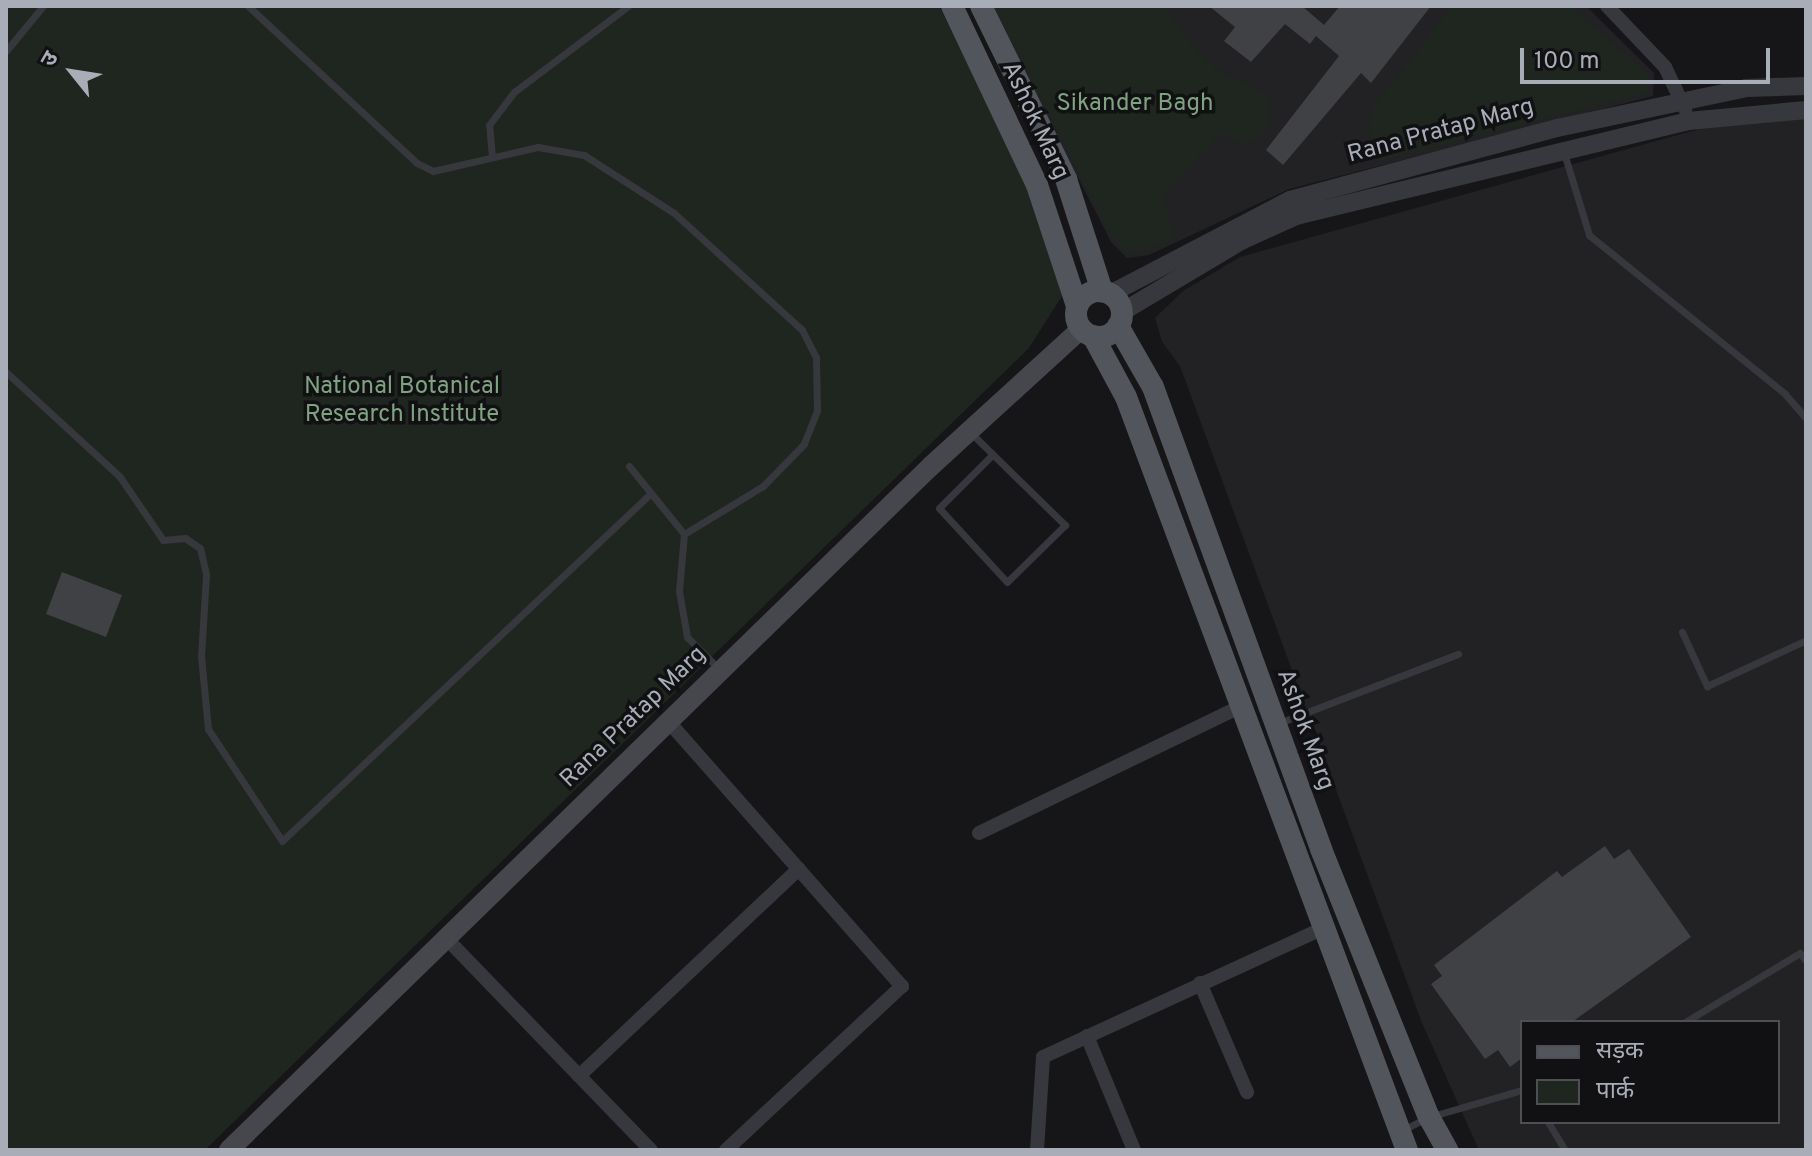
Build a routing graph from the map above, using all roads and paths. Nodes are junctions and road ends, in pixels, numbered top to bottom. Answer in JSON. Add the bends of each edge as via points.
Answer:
{"nodes":[{"id":1,"x":43,"y":6,"type":"edge"},
{"id":2,"x":248,"y":6,"type":"edge"},
{"id":3,"x":952,"y":6,"type":"edge"},
{"id":4,"x":981,"y":6,"type":"edge"},
{"id":5,"x":1607,"y":6,"type":"edge"},
{"id":6,"x":621,"y":8,"type":"edge"},
{"id":7,"x":6,"y":51,"type":"edge"},
{"id":8,"x":1806,"y":86,"type":"edge"},
{"id":9,"x":1683,"y":102,"type":"junction"},
{"id":10,"x":1806,"y":110,"type":"edge"},
{"id":11,"x":1688,"y":121,"type":"junction"},
{"id":12,"x":1564,"y":150,"type":"junction"},
{"id":13,"x":492,"y":157,"type":"junction"},
{"id":14,"x":1113,"y":306,"type":"junction"},
{"id":15,"x":1084,"y":324,"type":"junction"},
{"id":16,"x":6,"y":372,"type":"edge"},
{"id":17,"x":1806,"y":418,"type":"edge"},
{"id":18,"x":969,"y":432,"type":"junction"},
{"id":19,"x":992,"y":455,"type":"junction"},
{"id":20,"x":629,"y":466,"type":"dead end"},
{"id":21,"x":651,"y":493,"type":"junction"},
{"id":22,"x":684,"y":534,"type":"junction"},
{"id":23,"x":1682,"y":632,"type":"dead end"},
{"id":24,"x":1806,"y":640,"type":"edge"},
{"id":25,"x":1458,"y":654,"type":"dead end"},
{"id":26,"x":721,"y":671,"type":"junction"},
{"id":27,"x":1238,"y":708,"type":"junction"},
{"id":28,"x":668,"y":721,"type":"junction"},
{"id":29,"x":1273,"y":725,"type":"junction"},
{"id":30,"x":979,"y":833,"type":"dead end"},
{"id":31,"x":799,"y":869,"type":"junction"},
{"id":32,"x":1323,"y":928,"type":"junction"},
{"id":33,"x":446,"y":938,"type":"junction"},
{"id":34,"x":1806,"y":961,"type":"edge"},
{"id":35,"x":1200,"y":983,"type":"junction"},
{"id":36,"x":1688,"y":1020,"type":"edge"},
{"id":37,"x":1087,"y":1036,"type":"junction"},
{"id":38,"x":579,"y":1076,"type":"junction"},
{"id":39,"x":1520,"y":1091,"type":"edge"},
{"id":40,"x":1247,"y":1092,"type":"dead end"},
{"id":41,"x":1429,"y":1117,"type":"junction"},
{"id":42,"x":1549,"y":1124,"type":"edge"},
{"id":43,"x":1403,"y":1141,"type":"edge"},
{"id":44,"x":229,"y":1150,"type":"edge"},
{"id":45,"x":651,"y":1150,"type":"edge"},
{"id":46,"x":726,"y":1150,"type":"edge"},
{"id":47,"x":1037,"y":1150,"type":"edge"},
{"id":48,"x":1134,"y":1150,"type":"edge"},
{"id":49,"x":1447,"y":1150,"type":"edge"},
{"id":50,"x":1565,"y":1150,"type":"edge"}],
"edges":[{"from":1,"to":7,"type":"lane"},
{"from":2,"to":13,"type":"lane","via":[[417,163],[433,171]]},
{"from":3,"to":15,"type":"main road","name":"Ashok Marg","via":[[1037,185]]},
{"from":4,"to":14,"type":"main road","name":"Ashok Marg","via":[[1066,179]]},
{"from":5,"to":9,"type":"street","via":[[1665,67]]},
{"from":6,"to":13,"type":"lane","via":[[514,92],[489,125]]},
{"from":8,"to":9,"type":"street","name":"Rana Pratap Marg","via":[[1746,88]]},
{"from":9,"to":11,"type":"street"},
{"from":9,"to":14,"type":"street","name":"Rana Pratap Marg","via":[[1496,142],[1290,200]]},
{"from":10,"to":11,"type":"street","name":"Rana Pratap Marg"},
{"from":11,"to":12,"type":"street","name":"Rana Pratap Marg"},
{"from":12,"to":14,"type":"street","name":"Rana Pratap Marg","via":[[1296,216]]},
{"from":12,"to":17,"type":"lane","via":[[1589,235],[1785,394]]},
{"from":13,"to":22,"type":"lane","via":[[538,147],[584,155],[674,213],[802,330],[816,358],[817,411],[804,444],[763,486]]},
{"from":14,"to":15,"type":"main road","via":[[1107,335]]},
{"from":14,"to":15,"type":"main road","via":[[1087,294]]},
{"from":14,"to":29,"type":"main road","name":"Ashok Marg","via":[[1153,387]]},
{"from":15,"to":18,"type":"main road","name":"Rana Pratap Marg"},
{"from":15,"to":27,"type":"main road","name":"Ashok Marg","via":[[1126,397]]},
{"from":16,"to":21,"type":"lane","via":[[120,477],[163,540],[185,538],[200,548],[206,575],[201,656],[208,729],[282,841]]},
{"from":18,"to":19,"type":"lane"},
{"from":18,"to":26,"type":"main road","name":"Rana Pratap Marg"},
{"from":19,"to":19,"type":"lane","via":[[1065,525],[1007,582],[939,508]]},
{"from":20,"to":21,"type":"lane"},
{"from":21,"to":22,"type":"lane"},
{"from":22,"to":26,"type":"lane","via":[[679,591],[687,637]]},
{"from":23,"to":24,"type":"lane","via":[[1707,686]]},
{"from":25,"to":29,"type":"lane"},
{"from":26,"to":28,"type":"main road","name":"Rana Pratap Marg"},
{"from":27,"to":30,"type":"street"},
{"from":27,"to":32,"type":"main road","name":"Ashok Marg"},
{"from":28,"to":31,"type":"street"},
{"from":28,"to":33,"type":"main road","name":"Rana Pratap Marg"},
{"from":29,"to":41,"type":"main road","name":"Ashok Marg"},
{"from":31,"to":38,"type":"street"},
{"from":31,"to":46,"type":"street","via":[[902,986]]},
{"from":32,"to":35,"type":"street"},
{"from":32,"to":43,"type":"main road","name":"Ashok Marg"},
{"from":33,"to":38,"type":"street"},
{"from":33,"to":44,"type":"main road","name":"Rana Pratap Marg"},
{"from":34,"to":36,"type":"lane","via":[[1800,953]]},
{"from":35,"to":37,"type":"street"},
{"from":35,"to":40,"type":"street"},
{"from":37,"to":47,"type":"street","via":[[1043,1057]]},
{"from":37,"to":48,"type":"street"},
{"from":38,"to":45,"type":"street"},
{"from":39,"to":41,"type":"lane"},
{"from":41,"to":43,"type":"lane"},
{"from":41,"to":49,"type":"main road","name":"Ashok Marg"},
{"from":42,"to":50,"type":"lane"}]}
